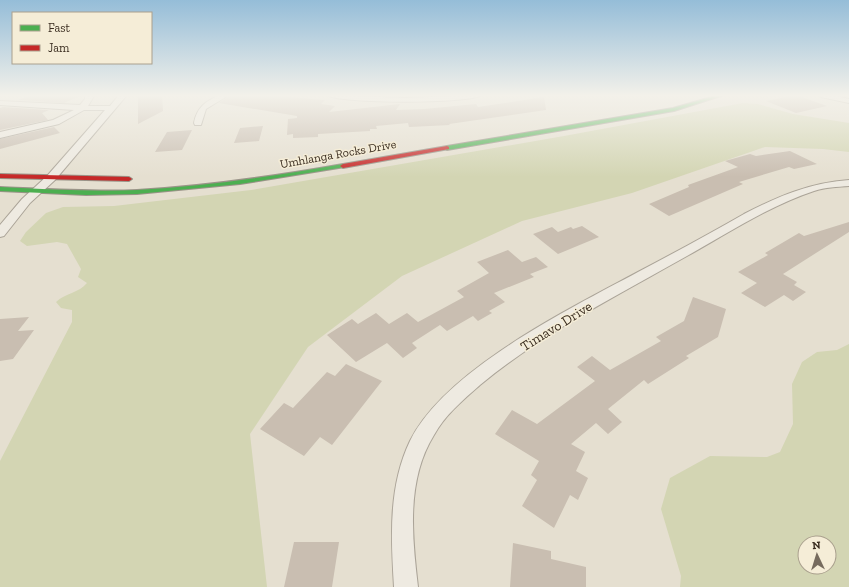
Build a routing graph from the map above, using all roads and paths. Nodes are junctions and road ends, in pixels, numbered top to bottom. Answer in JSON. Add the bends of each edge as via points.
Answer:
{"nodes":[{"id":1,"x":54,"y":122,"type":"edge"},
{"id":2,"x":98,"y":122,"type":"edge"},
{"id":3,"x":555,"y":122,"type":"edge"},
{"id":4,"x":595,"y":122,"type":"edge"},
{"id":5,"x":0,"y":135,"type":"edge"},
{"id":6,"x":0,"y":176,"type":"edge"},
{"id":7,"x":51,"y":178,"type":"junction"},
{"id":8,"x":198,"y":178,"type":"dead end"},
{"id":9,"x":139,"y":179,"type":"dead end"},
{"id":10,"x":849,"y":184,"type":"edge"},
{"id":11,"x":0,"y":189,"type":"edge"},
{"id":12,"x":37,"y":192,"type":"junction"},
{"id":13,"x":0,"y":233,"type":"edge"},
{"id":14,"x":406,"y":587,"type":"edge"}],
"edges":[{"from":1,"to":5,"type":"street"},
{"from":2,"to":7,"type":"street"},
{"from":3,"to":8,"type":"main road","name":"Umhlanga Rocks Drive","via":[[260,172]]},
{"from":4,"to":12,"type":"main road","name":"Umhlanga Rocks Drive","via":[[254,181],[137,192]]},
{"from":6,"to":7,"type":"main road"},
{"from":7,"to":9,"type":"main road"},
{"from":7,"to":12,"type":"street"},
{"from":10,"to":14,"type":"street","name":"Timavo Drive","via":[[812,188],[774,205],[556,324],[463,389],[443,408],[427,429],[417,447],[410,469],[402,527]]},
{"from":11,"to":12,"type":"main road","name":"Umhlanga Rocks Drive"},
{"from":12,"to":13,"type":"street","via":[[26,201]]}]}
